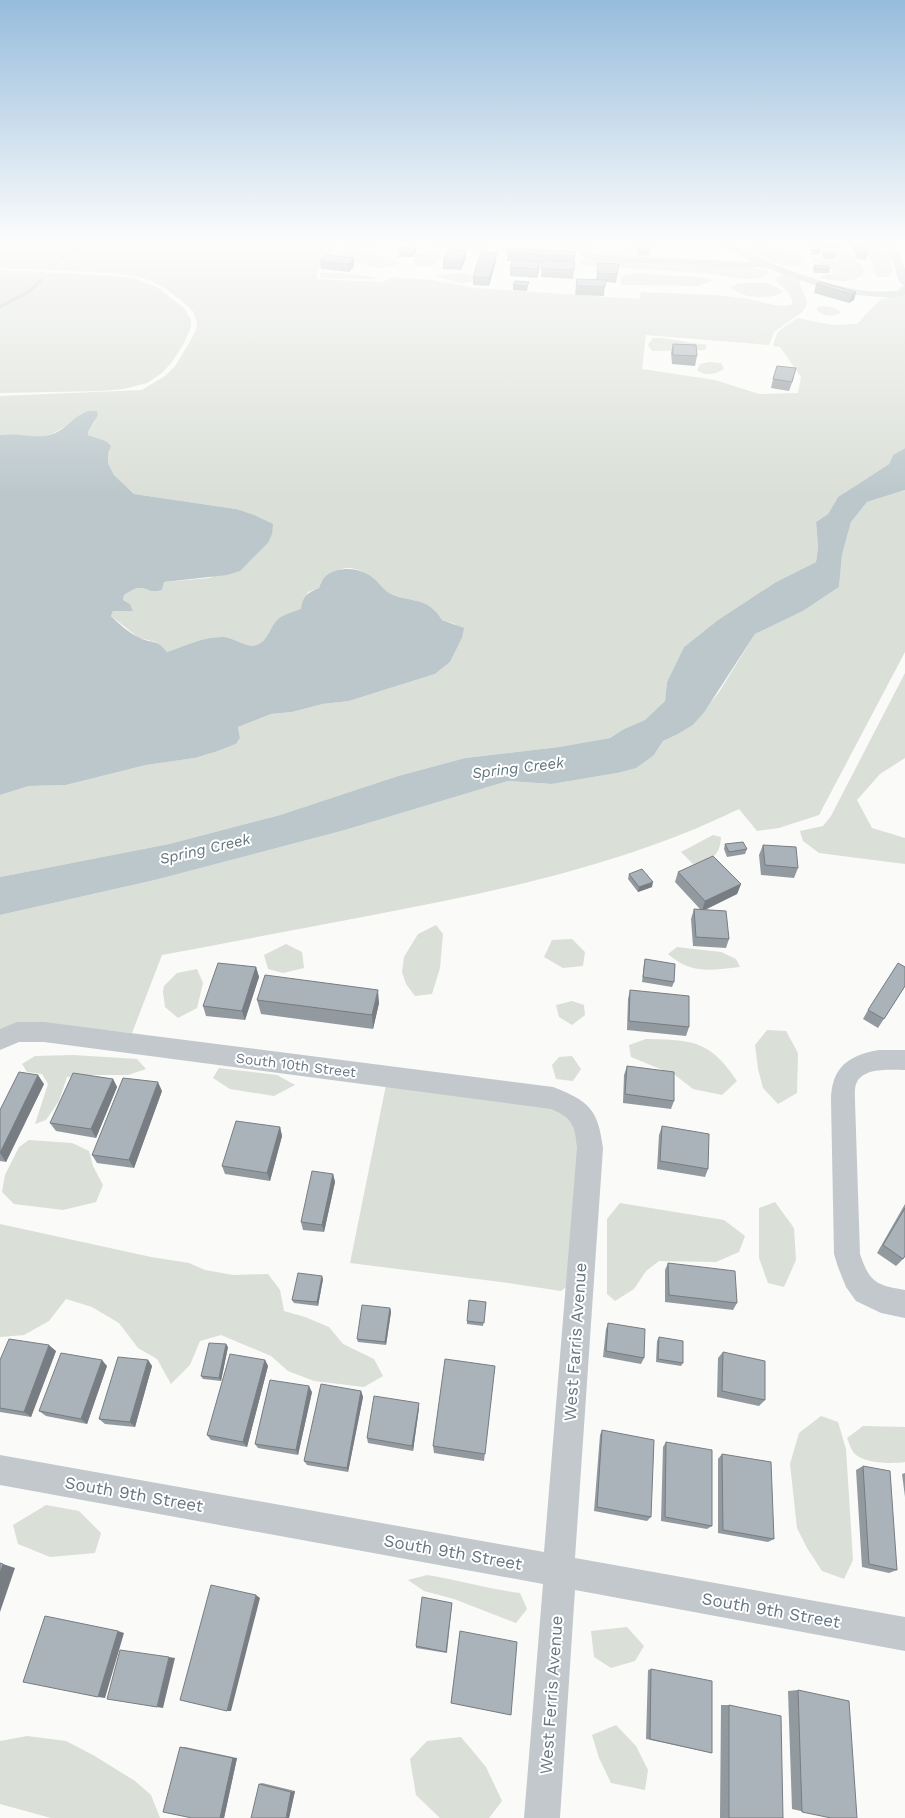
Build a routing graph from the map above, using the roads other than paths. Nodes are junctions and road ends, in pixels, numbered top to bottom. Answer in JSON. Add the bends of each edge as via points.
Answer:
{"nodes":[{"id":1,"x":3,"y":1038,"type":"edge"},
{"id":2,"x":905,"y":1060,"type":"edge"},
{"id":3,"x":581,"y":1114,"type":"joint"},
{"id":4,"x":905,"y":1304,"type":"edge"},
{"id":5,"x":0,"y":1470,"type":"edge"},
{"id":6,"x":559,"y":1572,"type":"junction"},
{"id":7,"x":905,"y":1634,"type":"edge"},
{"id":8,"x":542,"y":1818,"type":"edge"}],
"edges":[{"from":1,"to":3,"type":"street","name":"South 10th Street","via":[[17,1032],[44,1032],[554,1098],[571,1105]]},
{"from":2,"to":4,"type":"street","via":[[884,1059],[853,1069],[845,1082],[842,1101],[847,1254],[853,1274],[861,1288],[871,1296]]},
{"from":3,"to":6,"type":"street","name":"West Farris Avenue","via":[[588,1125],[590,1148]]},
{"from":5,"to":6,"type":"street","name":"South 9th Street"},
{"from":6,"to":7,"type":"street","name":"South 9th Street"},
{"from":6,"to":8,"type":"street","name":"West Ferris Avenue"}]}
